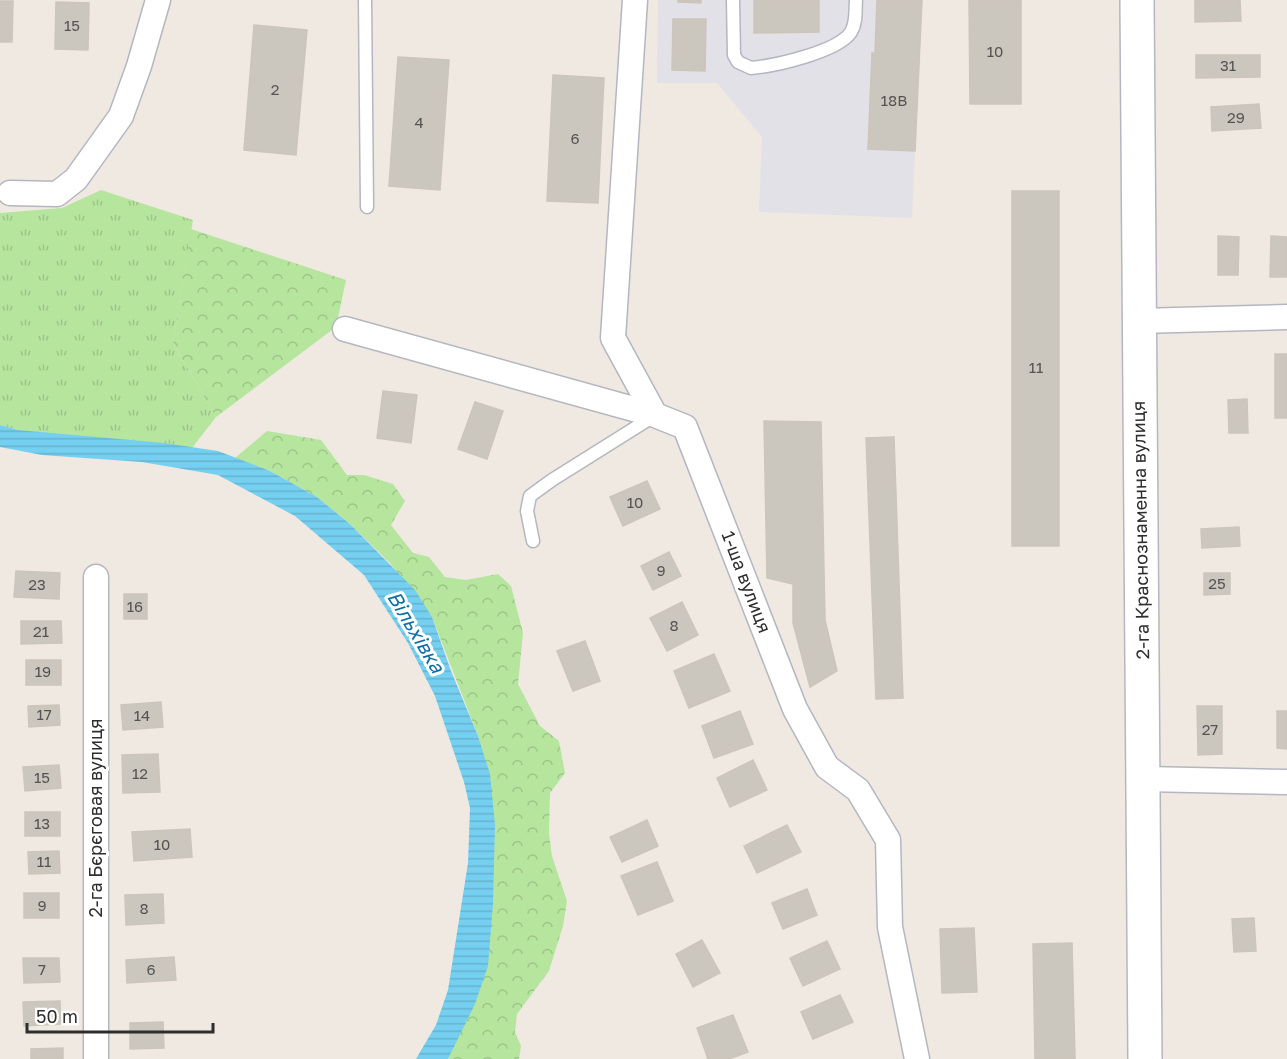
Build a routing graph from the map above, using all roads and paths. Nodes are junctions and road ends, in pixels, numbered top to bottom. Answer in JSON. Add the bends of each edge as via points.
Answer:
{"nodes":[{"id":1,"x":158,"y":0,"type":"edge"},
{"id":2,"x":365,"y":0,"type":"edge"},
{"id":3,"x":635,"y":0,"type":"edge"},
{"id":4,"x":733,"y":0,"type":"edge"},
{"id":5,"x":856,"y":0,"type":"edge"},
{"id":6,"x":1137,"y":0,"type":"edge"},
{"id":7,"x":10,"y":194,"type":"dead end"},
{"id":8,"x":367,"y":207,"type":"dead end"},
{"id":9,"x":1287,"y":317,"type":"edge"},
{"id":10,"x":1138,"y":321,"type":"junction"},
{"id":11,"x":345,"y":329,"type":"dead end"},
{"id":12,"x":655,"y":415,"type":"junction"},
{"id":13,"x":533,"y":541,"type":"dead end"},
{"id":14,"x":96,"y":577,"type":"dead end"},
{"id":15,"x":1145,"y":779,"type":"junction"},
{"id":16,"x":1287,"y":782,"type":"edge"},
{"id":17,"x":96,"y":1059,"type":"edge"},
{"id":18,"x":917,"y":1059,"type":"edge"},
{"id":19,"x":1145,"y":1059,"type":"edge"}],
"edges":[{"from":1,"to":7,"type":"street","via":[[121,116],[76,179],[57,194]]},
{"from":2,"to":8,"type":"lane"},
{"from":3,"to":12,"type":"street","via":[[613,338]]},
{"from":4,"to":5,"type":"lane","via":[[734,55],[738,62],[751,68],[828,50],[842,42],[855,24]]},
{"from":6,"to":10,"type":"street","name":"2-га Краснознаменна вулиця"},
{"from":9,"to":10,"type":"street"},
{"from":10,"to":15,"type":"street","name":"2-га Краснознаменна вулиця"},
{"from":11,"to":12,"type":"street","name":"1-ша вулиця"},
{"from":12,"to":13,"type":"lane","via":[[530,496],[527,511]]},
{"from":12,"to":18,"type":"street","name":"1-ша вулиця","via":[[685,428],[795,709],[827,766],[858,790],[888,840],[890,927]]},
{"from":14,"to":17,"type":"street","name":"2-га Бєрєговая вулиця"},
{"from":15,"to":16,"type":"street"},
{"from":15,"to":19,"type":"street","name":"2-га Краснознаменна вулиця"}]}
